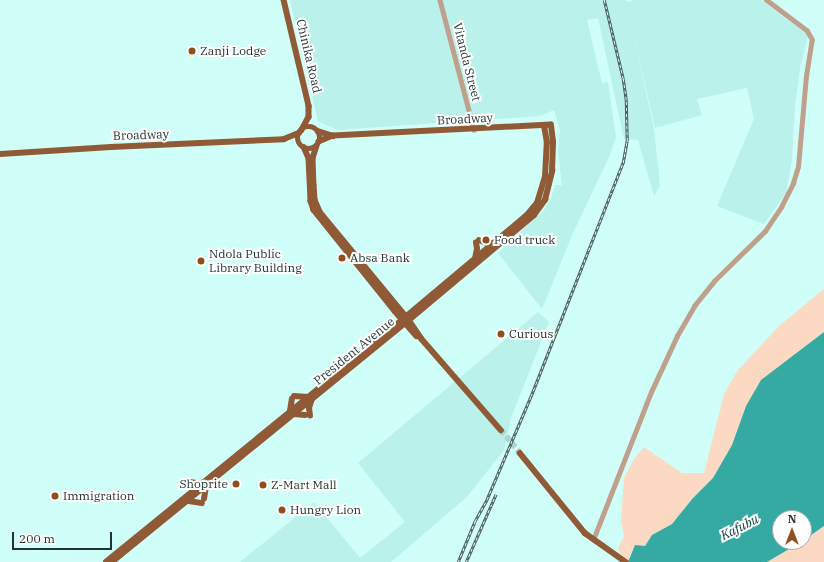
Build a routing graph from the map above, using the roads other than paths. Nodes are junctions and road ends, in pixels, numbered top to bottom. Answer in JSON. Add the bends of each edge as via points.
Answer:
{"nodes":[{"id":1,"x":284,"y":0,"type":"edge"},
{"id":2,"x":440,"y":0,"type":"edge"},
{"id":3,"x":766,"y":0,"type":"edge"},
{"id":4,"x":309,"y":117,"type":"junction"},
{"id":5,"x":551,"y":125,"type":"joint"},
{"id":6,"x":544,"y":126,"type":"junction"},
{"id":7,"x":317,"y":130,"type":"junction"},
{"id":8,"x":474,"y":130,"type":"junction"},
{"id":9,"x":300,"y":132,"type":"junction"},
{"id":10,"x":333,"y":136,"type":"junction"},
{"id":11,"x":284,"y":139,"type":"junction"},
{"id":12,"x":318,"y":144,"type":"junction"},
{"id":13,"x":302,"y":145,"type":"junction"},
{"id":14,"x":0,"y":154,"type":"edge"},
{"id":15,"x":545,"y":190,"type":"junction"},
{"id":16,"x":511,"y":232,"type":"junction"},
{"id":17,"x":494,"y":243,"type":"junction"},
{"id":18,"x":475,"y":259,"type":"junction"},
{"id":19,"x":397,"y":310,"type":"junction"},
{"id":20,"x":416,"y":312,"type":"junction"},
{"id":21,"x":406,"y":320,"type":"junction"},
{"id":22,"x":395,"y":328,"type":"junction"},
{"id":23,"x":415,"y":331,"type":"junction"},
{"id":24,"x":310,"y":398,"type":"junction"},
{"id":25,"x":292,"y":413,"type":"junction"},
{"id":26,"x":501,"y":430,"type":"tunnel mouth"},
{"id":27,"x":520,"y":453,"type":"tunnel mouth"},
{"id":28,"x":204,"y":485,"type":"junction"},
{"id":29,"x":187,"y":499,"type":"junction"},
{"id":30,"x":593,"y":540,"type":"junction"},
{"id":31,"x":106,"y":562,"type":"edge"},
{"id":32,"x":112,"y":562,"type":"edge"},
{"id":33,"x":626,"y":562,"type":"edge"}],
"edges":[{"from":1,"to":4,"type":"main road","name":"Chinika Road","via":[[306,91]]},
{"from":2,"to":8,"type":"street","name":"Vitanda Street"},
{"from":3,"to":30,"type":"street","via":[[807,31],[812,40],[806,76],[798,167],[784,201],[768,227],[714,281],[694,306],[677,336],[651,392]]},
{"from":4,"to":7,"type":"main road"},
{"from":4,"to":9,"type":"main road"},
{"from":5,"to":6,"type":"main road","name":"Broadway"},
{"from":5,"to":15,"type":"main road","name":"President Avenue","via":[[553,158]]},
{"from":6,"to":8,"type":"main road","name":"Broadway"},
{"from":6,"to":15,"type":"main road","name":"President Avenue","via":[[547,143]]},
{"from":7,"to":9,"type":"main road","via":[[307,127]]},
{"from":7,"to":10,"type":"main road"},
{"from":7,"to":12,"type":"main road","via":[[320,135]]},
{"from":8,"to":10,"type":"main road","name":"Broadway"},
{"from":9,"to":11,"type":"main road"},
{"from":9,"to":13,"type":"main road","via":[[299,140]]},
{"from":10,"to":12,"type":"main road"},
{"from":11,"to":13,"type":"main road"},
{"from":11,"to":14,"type":"main road","name":"Broadway","via":[[112,146]]},
{"from":12,"to":13,"type":"main road","via":[[310,148]]},
{"from":12,"to":19,"type":"main road","via":[[313,158],[318,209]]},
{"from":13,"to":19,"type":"main road","via":[[309,158],[311,201],[314,210]]},
{"from":15,"to":16,"type":"main road","name":"President Avenue","via":[[545,200],[538,211]]},
{"from":16,"to":17,"type":"main road","name":"President Avenue"},
{"from":16,"to":20,"type":"main road","name":"President Avenue"},
{"from":17,"to":18,"type":"main road","name":"President Avenue"},
{"from":17,"to":18,"type":"main road","via":[[477,241]]},
{"from":18,"to":20,"type":"main road","name":"President Avenue"},
{"from":19,"to":20,"type":"main road"},
{"from":19,"to":21,"type":"main road"},
{"from":19,"to":22,"type":"main road"},
{"from":20,"to":21,"type":"main road","name":"President Avenue"},
{"from":20,"to":23,"type":"main road"},
{"from":21,"to":22,"type":"main road","name":"President Avenue"},
{"from":21,"to":23,"type":"main road"},
{"from":22,"to":23,"type":"main road"},
{"from":22,"to":24,"type":"main road","name":"President Avenue"},
{"from":23,"to":26,"type":"main road"},
{"from":24,"to":25,"type":"main road","name":"President Avenue"},
{"from":24,"to":25,"type":"main road","via":[[293,397]]},
{"from":24,"to":25,"type":"main road","via":[[308,415]]},
{"from":25,"to":28,"type":"main road","name":"President Avenue"},
{"from":27,"to":30,"type":"main road"},
{"from":28,"to":29,"type":"main road","name":"President Avenue"},
{"from":28,"to":29,"type":"main road","via":[[188,483]]},
{"from":28,"to":29,"type":"main road","via":[[203,501]]},
{"from":29,"to":31,"type":"main road","name":"President Avenue"},
{"from":29,"to":32,"type":"main road","name":"President Avenue"},
{"from":30,"to":33,"type":"main road"}]}
